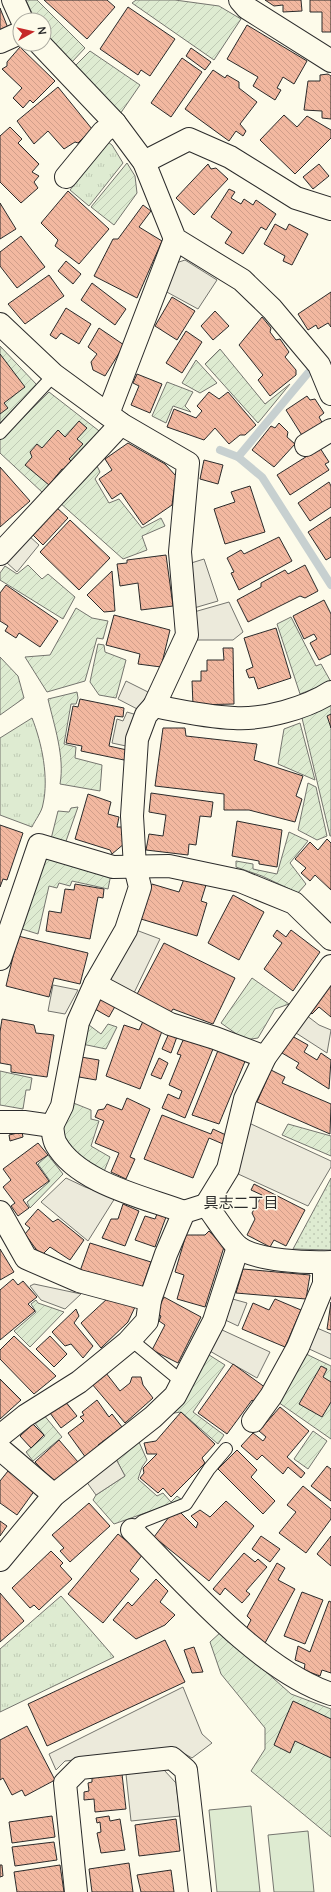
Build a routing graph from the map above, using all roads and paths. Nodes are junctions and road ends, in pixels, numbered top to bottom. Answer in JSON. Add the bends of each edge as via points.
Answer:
{"nodes":[{"id":1,"x":13,"y":0,"type":"edge"},
{"id":2,"x":240,"y":0,"type":"edge"},
{"id":3,"x":18,"y":12,"type":"edge"},
{"id":4,"x":12,"y":37,"type":"edge"},
{"id":5,"x":0,"y":42,"type":"edge"},
{"id":6,"x":48,"y":52,"type":"edge"},
{"id":7,"x":331,"y":61,"type":"edge"},
{"id":8,"x":115,"y":124,"type":"junction"},
{"id":9,"x":144,"y":162,"type":"junction"},
{"id":10,"x":66,"y":177,"type":"dead end"},
{"id":11,"x":331,"y":210,"type":"edge"},
{"id":12,"x":175,"y":239,"type":"junction"},
{"id":13,"x":0,"y":324,"type":"edge"},
{"id":14,"x":325,"y":362,"type":"edge"},
{"id":15,"x":54,"y":375,"type":"junction"},
{"id":16,"x":331,"y":394,"type":"edge"},
{"id":17,"x":115,"y":419,"type":"junction"},
{"id":18,"x":331,"y":430,"type":"edge"},
{"id":19,"x":0,"y":433,"type":"edge"},
{"id":20,"x":306,"y":445,"type":"dead end"},
{"id":21,"x":0,"y":554,"type":"edge"},
{"id":22,"x":331,"y":692,"type":"edge"},
{"id":23,"x":154,"y":706,"type":"junction"},
{"id":24,"x":136,"y":867,"type":"junction"},
{"id":25,"x":331,"y":939,"type":"edge"},
{"id":26,"x":0,"y":959,"type":"edge"},
{"id":27,"x":331,"y":966,"type":"edge"},
{"id":28,"x":95,"y":984,"type":"junction"},
{"id":29,"x":265,"y":1057,"type":"junction"},
{"id":30,"x":0,"y":1122,"type":"edge"},
{"id":31,"x":52,"y":1126,"type":"junction"},
{"id":32,"x":206,"y":1205,"type":"junction"},
{"id":33,"x":0,"y":1212,"type":"edge"},
{"id":34,"x":184,"y":1212,"type":"junction"},
{"id":35,"x":238,"y":1247,"type":"junction"},
{"id":36,"x":327,"y":1263,"type":"edge"},
{"id":37,"x":150,"y":1300,"type":"junction"},
{"id":38,"x":130,"y":1339,"type":"junction"},
{"id":39,"x":184,"y":1380,"type":"junction"},
{"id":40,"x":253,"y":1421,"type":"dead end"},
{"id":41,"x":0,"y":1436,"type":"edge"},
{"id":42,"x":0,"y":1449,"type":"edge"},
{"id":43,"x":226,"y":1449,"type":"dead end"},
{"id":44,"x":54,"y":1495,"type":"junction"},
{"id":45,"x":132,"y":1530,"type":"joint"},
{"id":46,"x":0,"y":1560,"type":"edge"},
{"id":47,"x":331,"y":1694,"type":"edge"},
{"id":48,"x":76,"y":1892,"type":"edge"},
{"id":49,"x":200,"y":1892,"type":"edge"}],
"edges":[{"from":1,"to":3,"type":"street"},
{"from":2,"to":7,"type":"street","via":[[247,8]]},
{"from":4,"to":5,"type":"street"},
{"from":6,"to":8,"type":"street"},
{"from":8,"to":9,"type":"street"},
{"from":8,"to":10,"type":"street","via":[[103,132]]},
{"from":9,"to":11,"type":"street","via":[[189,139],[230,157],[296,198]]},
{"from":9,"to":12,"type":"street"},
{"from":12,"to":14,"type":"street","via":[[242,280]]},
{"from":12,"to":17,"type":"street"},
{"from":13,"to":15,"type":"street"},
{"from":14,"to":16,"type":"street"},
{"from":15,"to":17,"type":"street"},
{"from":15,"to":19,"type":"lane"},
{"from":17,"to":21,"type":"street"},
{"from":17,"to":23,"type":"street","via":[[188,463],[180,552],[186,635]]},
{"from":18,"to":20,"type":"street"},
{"from":22,"to":23,"type":"street","via":[[322,698],[286,711],[241,718]]},
{"from":23,"to":24,"type":"street","via":[[146,715],[137,739],[132,816]]},
{"from":24,"to":25,"type":"street","via":[[169,866],[240,881],[294,903]]},
{"from":24,"to":26,"type":"street","via":[[112,867],[39,845]]},
{"from":24,"to":28,"type":"street","via":[[140,886],[126,930]]},
{"from":27,"to":29,"type":"street"},
{"from":28,"to":29,"type":"street","via":[[170,1024]]},
{"from":28,"to":31,"type":"street","via":[[78,1022],[62,1106]]},
{"from":29,"to":32,"type":"street","via":[[245,1099],[228,1170]]},
{"from":30,"to":31,"type":"street"},
{"from":31,"to":34,"type":"street","via":[[55,1143],[71,1163],[96,1180]]},
{"from":32,"to":34,"type":"street"},
{"from":32,"to":35,"type":"street"},
{"from":33,"to":37,"type":"street","via":[[26,1258],[79,1281]]},
{"from":34,"to":37,"type":"street"},
{"from":35,"to":36,"type":"street","via":[[262,1257]]},
{"from":35,"to":39,"type":"street","via":[[214,1321]]},
{"from":36,"to":40,"type":"street","via":[[324,1284],[298,1347],[271,1396]]},
{"from":37,"to":38,"type":"street","via":[[147,1321]]},
{"from":38,"to":39,"type":"lane","via":[[175,1376]]},
{"from":38,"to":41,"type":"street","via":[[79,1382],[25,1416]]},
{"from":39,"to":44,"type":"street","via":[[175,1396],[153,1417]]},
{"from":42,"to":44,"type":"street"},
{"from":43,"to":45,"type":"lane","via":[[186,1504],[143,1521]]},
{"from":44,"to":46,"type":"street"},
{"from":45,"to":47,"type":"street","via":[[232,1629],[288,1674]]},
{"from":48,"to":49,"type":"street","via":[[65,1783],[80,1768],[172,1758],[186,1770]]}]}
